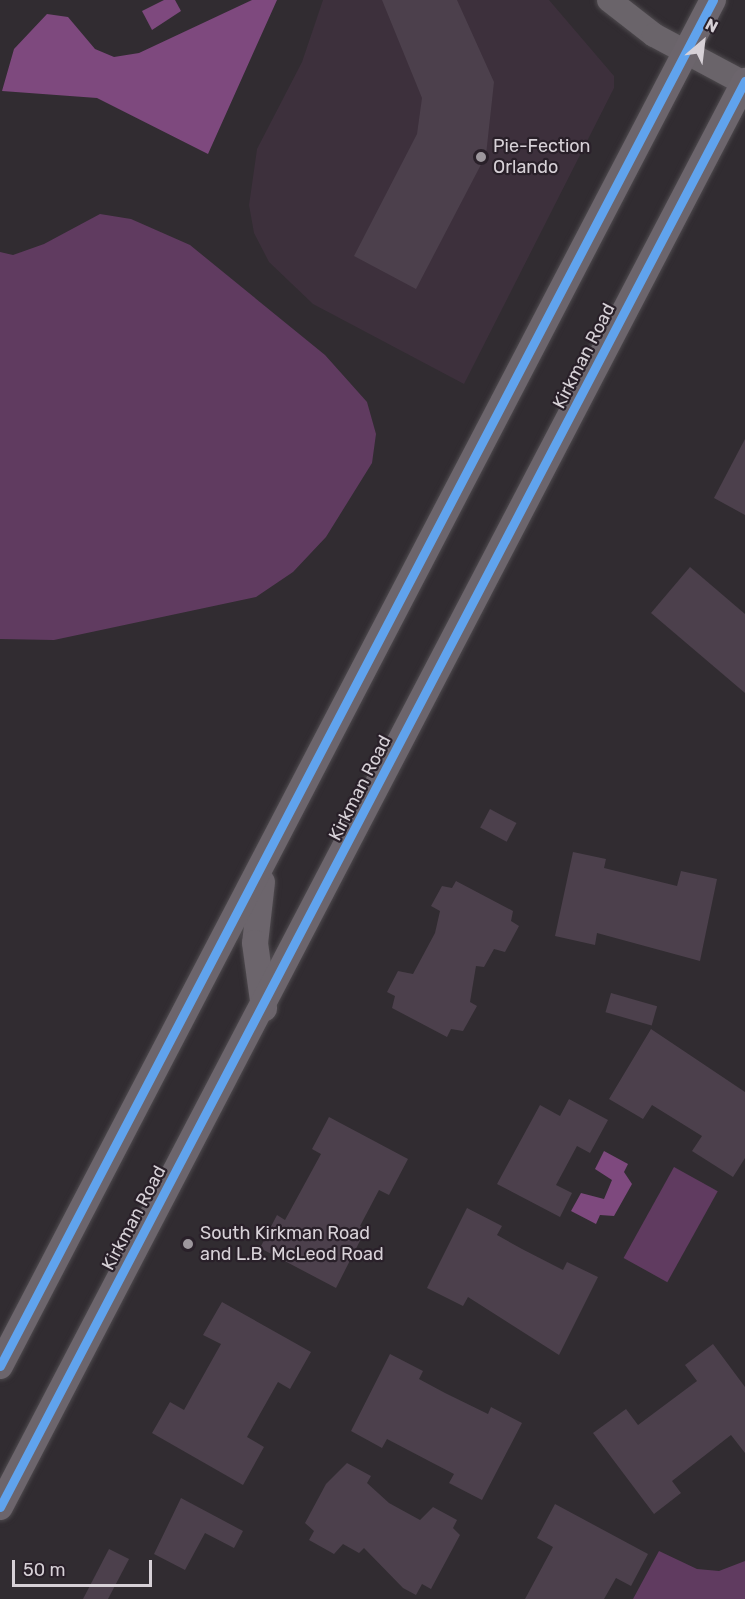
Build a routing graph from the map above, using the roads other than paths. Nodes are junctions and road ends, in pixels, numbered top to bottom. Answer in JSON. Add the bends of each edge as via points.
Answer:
{"nodes":[{"id":1,"x":609,"y":0,"type":"edge"},
{"id":2,"x":713,"y":0,"type":"edge"},
{"id":3,"x":686,"y":53,"type":"junction"},
{"id":4,"x":745,"y":82,"type":"edge"},
{"id":5,"x":264,"y":866,"type":"junction"},
{"id":6,"x":264,"y":1008,"type":"junction"},
{"id":7,"x":0,"y":1366,"type":"edge"},
{"id":8,"x":0,"y":1508,"type":"edge"}],
"edges":[{"from":1,"to":3,"type":"street"},
{"from":2,"to":3,"type":"main road"},
{"from":3,"to":4,"type":"street"},
{"from":3,"to":5,"type":"main road"},
{"from":4,"to":6,"type":"main road","name":"Kirkman Road"},
{"from":5,"to":6,"type":"main road","via":[[255,943]]},
{"from":5,"to":7,"type":"main road"},
{"from":6,"to":8,"type":"main road","name":"Kirkman Road"}]}
